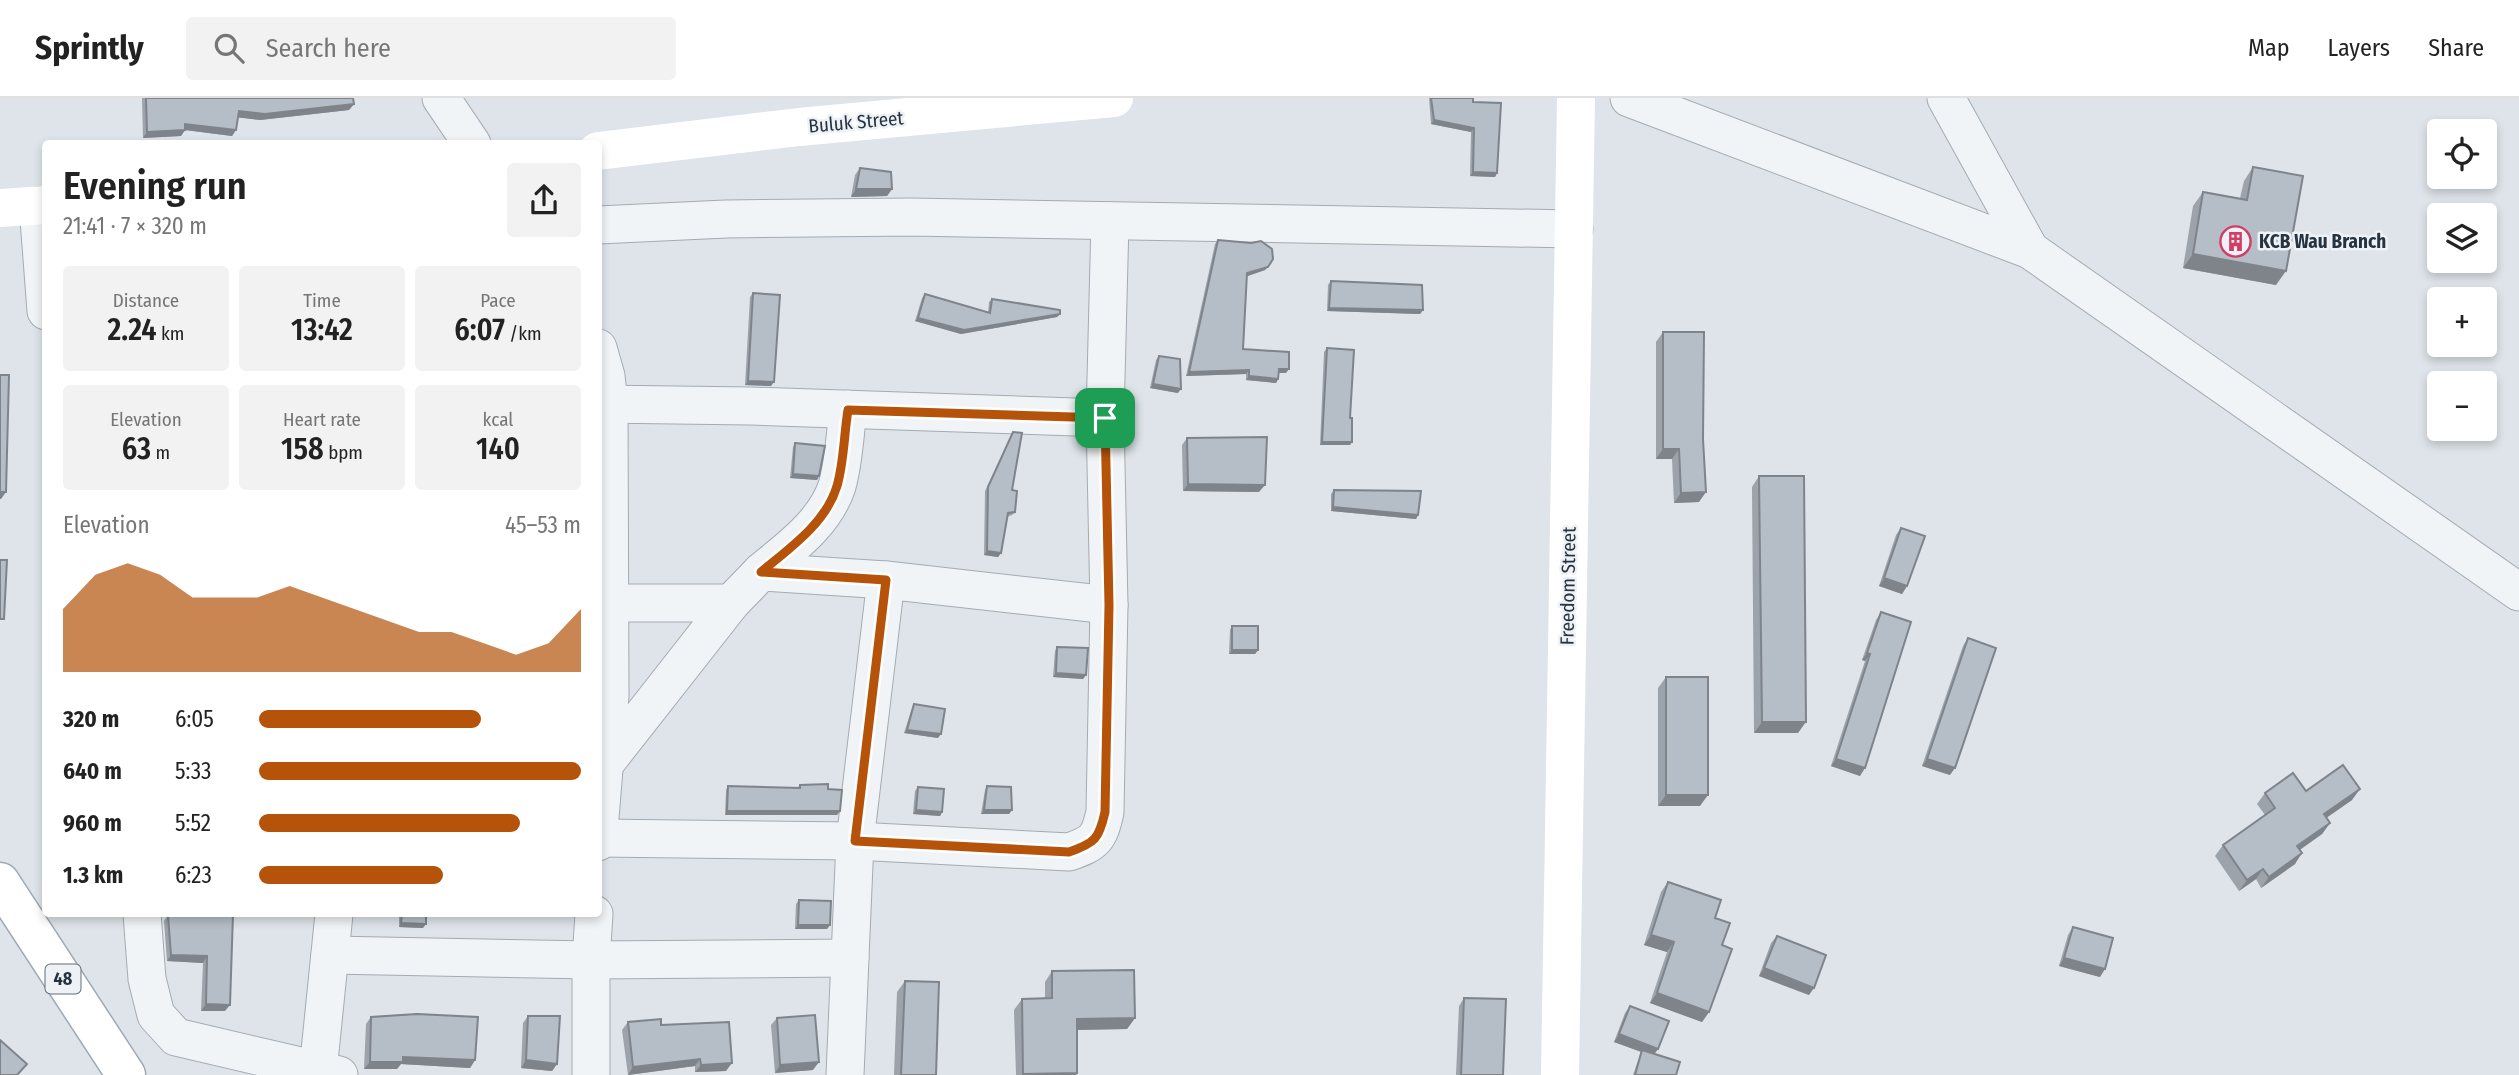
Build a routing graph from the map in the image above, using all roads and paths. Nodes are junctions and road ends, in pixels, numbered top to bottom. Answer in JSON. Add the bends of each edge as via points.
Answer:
{"nodes":[{"id":1,"x":441,"y":98,"type":"edge"},
{"id":2,"x":1111,"y":98,"type":"edge"},
{"id":3,"x":1576,"y":98,"type":"edge"},
{"id":4,"x":1629,"y":98,"type":"edge"},
{"id":5,"x":1946,"y":98,"type":"edge"},
{"id":6,"x":469,"y":140,"type":"edge"},
{"id":7,"x":602,"y":151,"type":"edge"},
{"id":8,"x":42,"y":205,"type":"edge"},
{"id":9,"x":0,"y":208,"type":"edge"},
{"id":10,"x":1110,"y":221,"type":"junction"},
{"id":11,"x":602,"y":225,"type":"edge"},
{"id":12,"x":1574,"y":229,"type":"junction"},
{"id":13,"x":2030,"y":250,"type":"junction"},
{"id":14,"x":602,"y":362,"type":"edge"},
{"id":15,"x":604,"y":404,"type":"edge"},
{"id":16,"x":848,"y":410,"type":"junction"},
{"id":17,"x":1105,"y":418,"type":"junction"},
{"id":18,"x":761,"y":572,"type":"junction"},
{"id":19,"x":886,"y":580,"type":"junction"},
{"id":20,"x":2519,"y":593,"type":"edge"},
{"id":21,"x":731,"y":603,"type":"junction"},
{"id":22,"x":1109,"y":605,"type":"junction"},
{"id":23,"x":606,"y":620,"type":"edge"},
{"id":24,"x":607,"y":761,"type":"junction"},
{"id":25,"x":602,"y":810,"type":"edge"},
{"id":26,"x":602,"y":840,"type":"edge"},
{"id":27,"x":855,"y":841,"type":"junction"},
{"id":28,"x":0,"y":882,"type":"edge"},
{"id":29,"x":142,"y":917,"type":"edge"},
{"id":30,"x":334,"y":917,"type":"edge"},
{"id":31,"x":594,"y":917,"type":"edge"},
{"id":32,"x":330,"y":955,"type":"junction"},
{"id":33,"x":850,"y":958,"type":"junction"},
{"id":34,"x":591,"y":960,"type":"junction"},
{"id":35,"x":329,"y":1073,"type":"edge"},
{"id":36,"x":126,"y":1075,"type":"edge"},
{"id":37,"x":591,"y":1075,"type":"edge"},
{"id":38,"x":845,"y":1075,"type":"edge"},
{"id":39,"x":1560,"y":1075,"type":"edge"}],
"edges":[{"from":1,"to":6,"type":"street"},
{"from":2,"to":7,"type":"street","name":"Buluk Street"},
{"from":3,"to":12,"type":"street","name":"Freedom Street"},
{"from":4,"to":13,"type":"street"},
{"from":5,"to":13,"type":"street"},
{"from":8,"to":9,"type":"street"},
{"from":10,"to":11,"type":"street","via":[[911,217]]},
{"from":10,"to":12,"type":"street"},
{"from":10,"to":17,"type":"street"},
{"from":12,"to":39,"type":"street","name":"Freedom Street"},
{"from":13,"to":20,"type":"street"},
{"from":14,"to":15,"type":"street"},
{"from":15,"to":16,"type":"street"},
{"from":15,"to":23,"type":"street"},
{"from":16,"to":17,"type":"street"},
{"from":16,"to":18,"type":"street","via":[[837,486],[812,528]]},
{"from":17,"to":22,"type":"street"},
{"from":18,"to":19,"type":"street"},
{"from":18,"to":21,"type":"street"},
{"from":19,"to":22,"type":"street"},
{"from":19,"to":27,"type":"street"},
{"from":21,"to":23,"type":"street"},
{"from":21,"to":24,"type":"street"},
{"from":22,"to":27,"type":"street","via":[[1105,812],[1100,834],[1088,846],[1069,852]]},
{"from":23,"to":24,"type":"street"},
{"from":24,"to":25,"type":"street"},
{"from":26,"to":27,"type":"street"},
{"from":27,"to":33,"type":"street"},
{"from":28,"to":36,"type":"street","number":"48"},
{"from":29,"to":35,"type":"street","via":[[147,979],[156,1015],[176,1037]]},
{"from":30,"to":32,"type":"street"},
{"from":31,"to":34,"type":"street"},
{"from":32,"to":34,"type":"street"},
{"from":32,"to":35,"type":"street"},
{"from":33,"to":34,"type":"street"},
{"from":33,"to":38,"type":"street"},
{"from":34,"to":37,"type":"street"}]}
